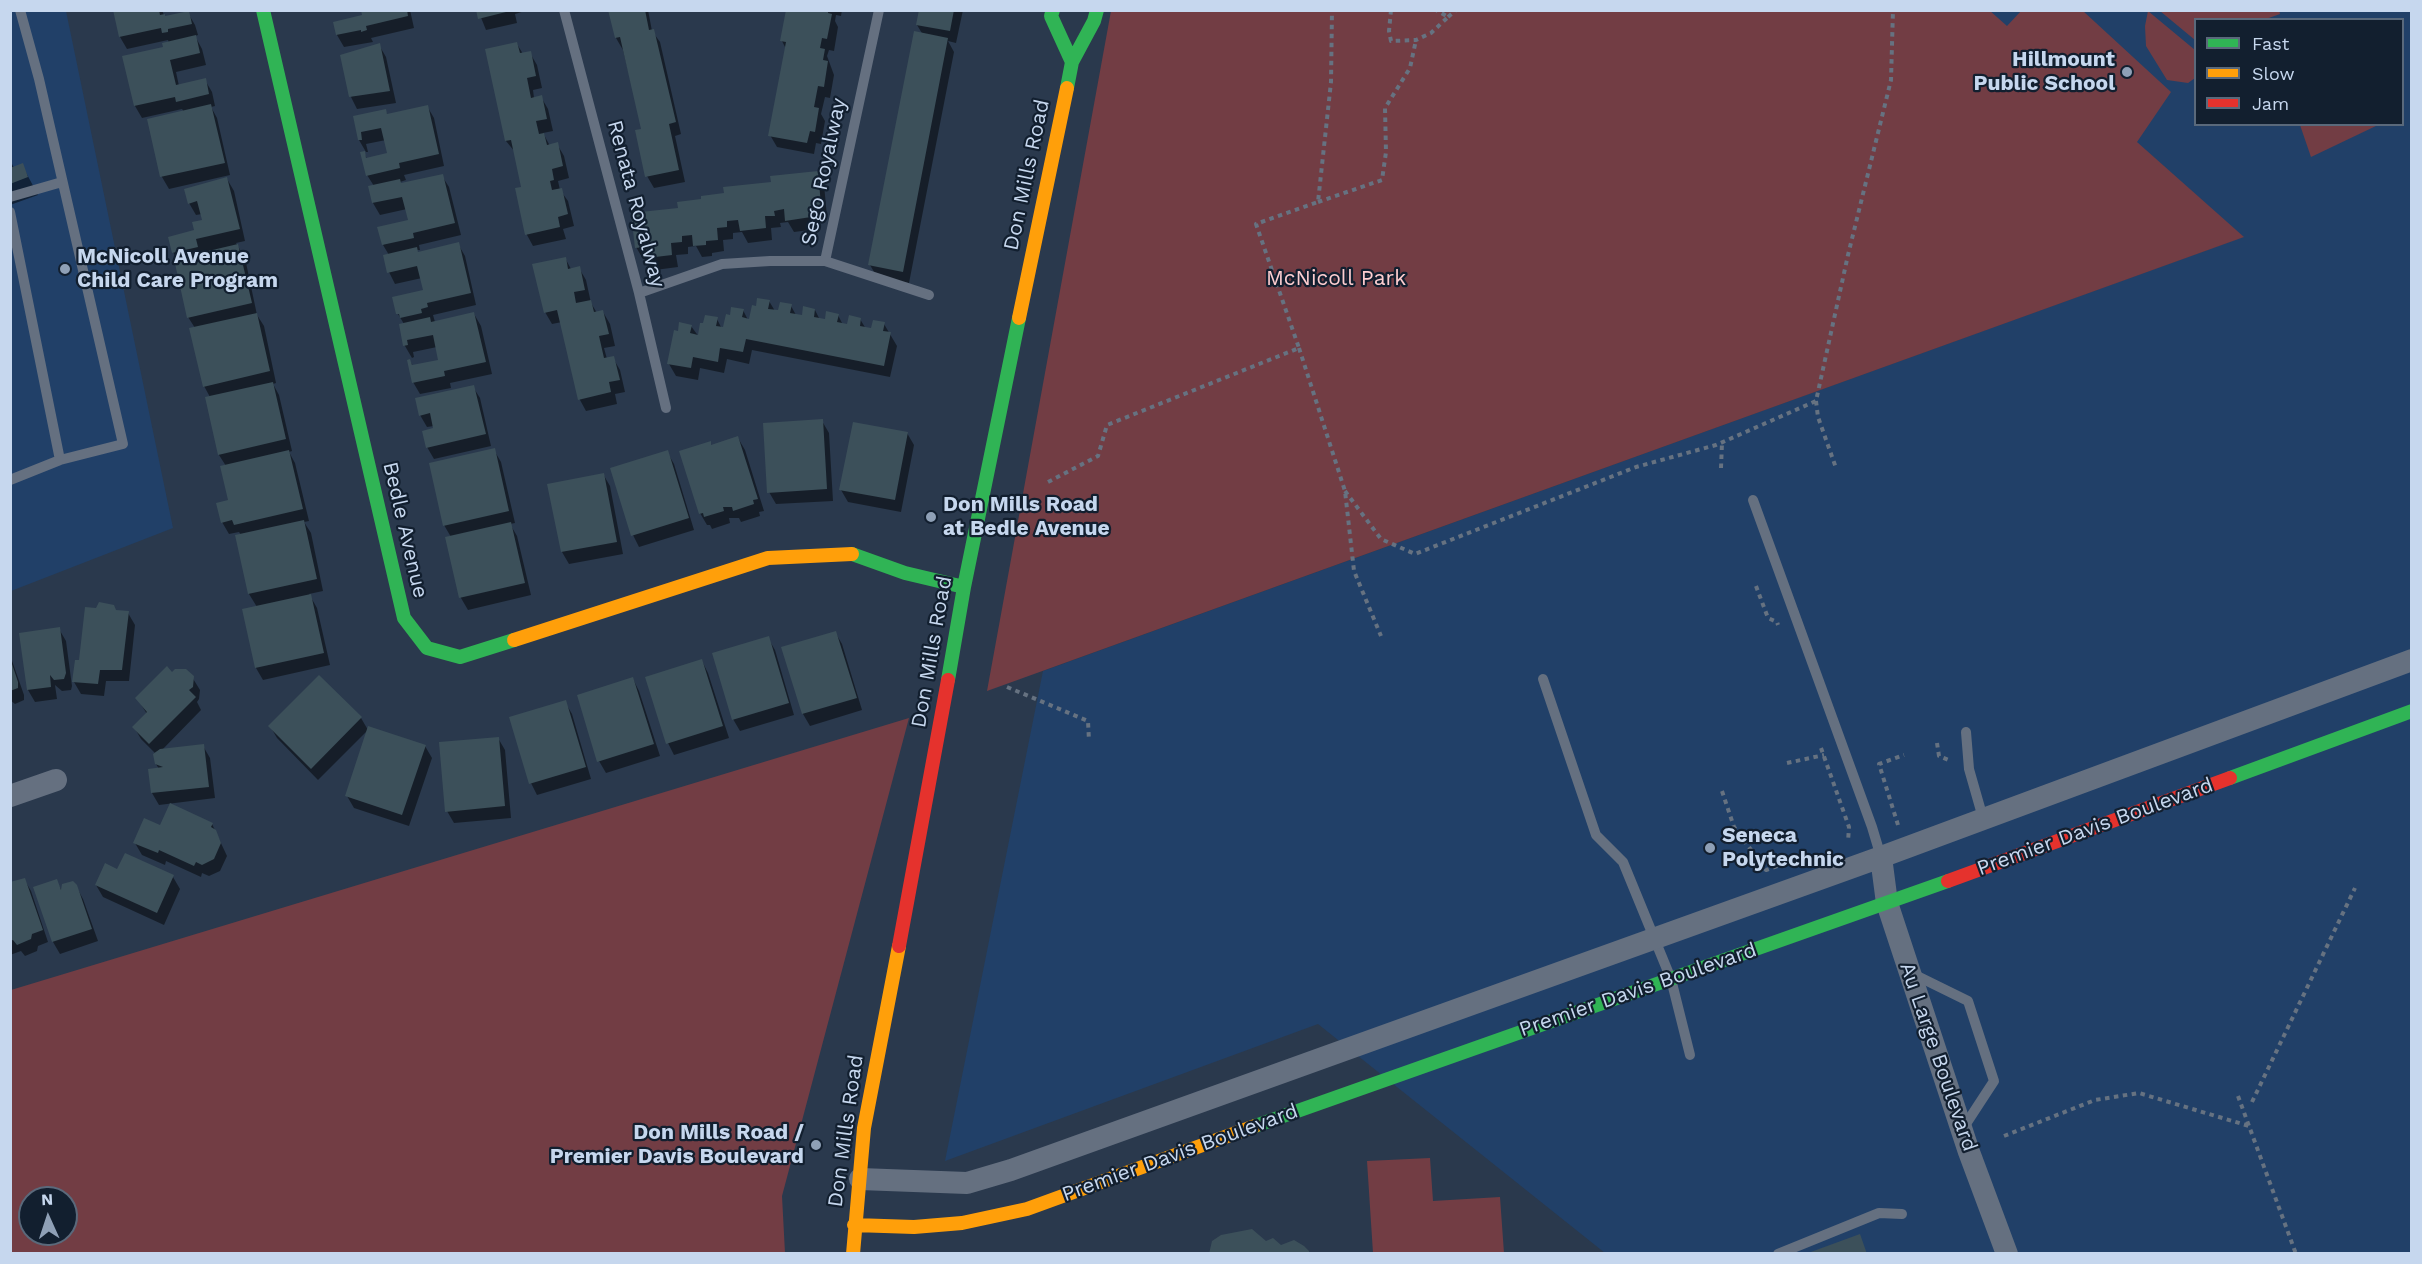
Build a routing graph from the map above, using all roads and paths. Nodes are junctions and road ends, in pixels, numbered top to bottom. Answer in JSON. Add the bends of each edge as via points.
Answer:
{"nodes":[{"id":1,"x":20,"y":10,"type":"edge"},
{"id":2,"x":263,"y":10,"type":"edge"},
{"id":3,"x":564,"y":10,"type":"edge"},
{"id":4,"x":879,"y":10,"type":"edge"},
{"id":5,"x":1053,"y":10,"type":"edge"},
{"id":6,"x":1096,"y":10,"type":"edge"},
{"id":7,"x":1332,"y":10,"type":"edge"},
{"id":8,"x":1391,"y":10,"type":"edge"},
{"id":9,"x":1436,"y":10,"type":"edge"},
{"id":10,"x":1456,"y":10,"type":"edge"},
{"id":11,"x":1893,"y":10,"type":"edge"},
{"id":12,"x":1448,"y":17,"type":"junction"},
{"id":13,"x":1416,"y":40,"type":"junction"},
{"id":14,"x":1071,"y":62,"type":"junction"},
{"id":15,"x":62,"y":182,"type":"junction"},
{"id":16,"x":10,"y":197,"type":"edge"},
{"id":17,"x":1318,"y":202,"type":"junction"},
{"id":18,"x":10,"y":212,"type":"edge"},
{"id":19,"x":825,"y":261,"type":"junction"},
{"id":20,"x":639,"y":292,"type":"junction"},
{"id":21,"x":929,"y":295,"type":"dead end"},
{"id":22,"x":1299,"y":348,"type":"junction"},
{"id":23,"x":1816,"y":401,"type":"junction"},
{"id":24,"x":666,"y":408,"type":"dead end"},
{"id":25,"x":1722,"y":443,"type":"junction"},
{"id":26,"x":60,"y":460,"type":"junction"},
{"id":27,"x":1720,"y":468,"type":"dead end"},
{"id":28,"x":1836,"y":468,"type":"dead end"},
{"id":29,"x":10,"y":480,"type":"edge"},
{"id":30,"x":1048,"y":482,"type":"dead end"},
{"id":31,"x":1345,"y":491,"type":"junction"},
{"id":32,"x":1753,"y":500,"type":"dead end"},
{"id":33,"x":1756,"y":585,"type":"dead end"},
{"id":34,"x":964,"y":587,"type":"junction"},
{"id":35,"x":1780,"y":633,"type":"dead end"},
{"id":36,"x":1381,"y":636,"type":"dead end"},
{"id":37,"x":2412,"y":660,"type":"edge"},
{"id":38,"x":1543,"y":680,"type":"dead end"},
{"id":39,"x":1007,"y":687,"type":"dead end"},
{"id":40,"x":2412,"y":711,"type":"edge"},
{"id":41,"x":1966,"y":732,"type":"dead end"},
{"id":42,"x":1089,"y":741,"type":"dead end"},
{"id":43,"x":1820,"y":744,"type":"dead end"},
{"id":44,"x":1824,"y":755,"type":"junction"},
{"id":45,"x":1904,"y":755,"type":"dead end"},
{"id":46,"x":1787,"y":763,"type":"dead end"},
{"id":47,"x":56,"y":780,"type":"dead end"},
{"id":48,"x":1722,"y":791,"type":"dead end"},
{"id":49,"x":10,"y":796,"type":"edge"},
{"id":50,"x":1983,"y":818,"type":"junction"},
{"id":51,"x":1898,"y":825,"type":"dead end"},
{"id":52,"x":1840,"y":845,"type":"dead end"},
{"id":53,"x":1881,"y":857,"type":"junction"},
{"id":54,"x":1788,"y":862,"type":"dead end"},
{"id":55,"x":2355,"y":888,"type":"dead end"},
{"id":56,"x":1887,"y":903,"type":"junction"},
{"id":57,"x":1653,"y":938,"type":"junction"},
{"id":58,"x":1910,"y":972,"type":"junction"},
{"id":59,"x":1671,"y":979,"type":"junction"},
{"id":60,"x":1690,"y":1055,"type":"dead end"},
{"id":61,"x":2238,"y":1096,"type":"dead end"},
{"id":62,"x":2252,"y":1102,"type":"dead end"},
{"id":63,"x":2249,"y":1126,"type":"junction"},
{"id":64,"x":1962,"y":1130,"type":"junction"},
{"id":65,"x":2004,"y":1136,"type":"dead end"},
{"id":66,"x":860,"y":1179,"type":"junction"},
{"id":67,"x":1902,"y":1214,"type":"dead end"},
{"id":68,"x":854,"y":1225,"type":"junction"},
{"id":69,"x":853,"y":1254,"type":"edge"},
{"id":70,"x":1778,"y":1254,"type":"edge"},
{"id":71,"x":2007,"y":1254,"type":"edge"},
{"id":72,"x":2295,"y":1254,"type":"edge"}],
"edges":[{"from":1,"to":15,"type":"lane"},
{"from":2,"to":34,"type":"street","name":"Bedle Avenue","via":[[404,618],[427,648],[460,657],[768,558],[851,554],[905,573]]},
{"from":3,"to":20,"type":"lane","name":"Renata Royalway"},
{"from":4,"to":19,"type":"lane","name":"Sego Royalway"},
{"from":5,"to":14,"type":"street","via":[[1051,16]]},
{"from":6,"to":14,"type":"street","name":"Don Mills Road"},
{"from":7,"to":17,"type":"path","via":[[1331,82]]},
{"from":8,"to":13,"type":"path","via":[[1391,41]]},
{"from":9,"to":12,"type":"path"},
{"from":10,"to":12,"type":"path"},
{"from":11,"to":23,"type":"path","via":[[1891,80]]},
{"from":12,"to":13,"type":"path","via":[[1431,33]]},
{"from":13,"to":17,"type":"path","via":[[1410,68],[1385,108],[1382,180]]},
{"from":14,"to":34,"type":"street","name":"Don Mills Road"},
{"from":15,"to":16,"type":"lane"},
{"from":15,"to":26,"type":"lane","via":[[123,444]]},
{"from":17,"to":22,"type":"path","via":[[1256,224]]},
{"from":18,"to":26,"type":"lane"},
{"from":19,"to":20,"type":"lane","name":"Sego Royalway","via":[[722,264]]},
{"from":19,"to":21,"type":"lane"},
{"from":20,"to":24,"type":"lane","name":"Renata Royalway"},
{"from":22,"to":30,"type":"path","via":[[1107,424],[1098,456]]},
{"from":22,"to":31,"type":"path"},
{"from":23,"to":25,"type":"path"},
{"from":23,"to":28,"type":"path"},
{"from":25,"to":27,"type":"path"},
{"from":25,"to":31,"type":"path","via":[[1636,467],[1415,554],[1382,539]]},
{"from":26,"to":29,"type":"lane"},
{"from":31,"to":36,"type":"path","via":[[1354,571]]},
{"from":32,"to":53,"type":"lane"},
{"from":33,"to":35,"type":"path","via":[[1768,618],[1777,622]]},
{"from":34,"to":66,"type":"street","name":"Don Mills Road","via":[[864,1128]]},
{"from":37,"to":50,"type":"street","name":"Premier Davis Boulevard"},
{"from":38,"to":57,"type":"lane","via":[[1596,836],[1623,862]]},
{"from":39,"to":42,"type":"path","via":[[1088,721]]},
{"from":40,"to":56,"type":"street","name":"Premier Davis Boulevard"},
{"from":41,"to":50,"type":"lane","via":[[1969,769]]},
{"from":43,"to":44,"type":"path"},
{"from":44,"to":46,"type":"path"},
{"from":44,"to":52,"type":"path","via":[[1849,827],[1850,842]]},
{"from":45,"to":51,"type":"path","via":[[1879,764]]},
{"from":47,"to":49,"type":"street"},
{"from":48,"to":54,"type":"path","via":[[1734,826],[1766,870]]},
{"from":50,"to":53,"type":"street","name":"Premier Davis Boulevard"},
{"from":53,"to":56,"type":"street","name":"Au Large Boulevard"},
{"from":53,"to":57,"type":"street","name":"Premier Davis Boulevard"},
{"from":55,"to":62,"type":"path"},
{"from":56,"to":58,"type":"street","name":"Au Large Boulevard"},
{"from":56,"to":59,"type":"street","name":"Premier Davis Boulevard"},
{"from":57,"to":59,"type":"lane"},
{"from":57,"to":66,"type":"street","name":"Premier Davis Boulevard","via":[[1011,1170],[967,1183]]},
{"from":58,"to":64,"type":"street","name":"Au Large Boulevard"},
{"from":58,"to":64,"type":"lane","via":[[1968,1001],[1986,1055],[1994,1081]]},
{"from":59,"to":60,"type":"lane"},
{"from":59,"to":68,"type":"street","name":"Premier Davis Boulevard","via":[[1027,1209],[962,1223],[914,1227]]},
{"from":61,"to":63,"type":"path"},
{"from":63,"to":65,"type":"path","via":[[2139,1093],[2095,1100]]},
{"from":63,"to":72,"type":"path"},
{"from":64,"to":71,"type":"street","name":"Au Large Boulevard"},
{"from":66,"to":68,"type":"street","name":"Don Mills Road"},
{"from":67,"to":70,"type":"lane","via":[[1879,1213]]},
{"from":68,"to":69,"type":"street","name":"Don Mills Road"}]}
